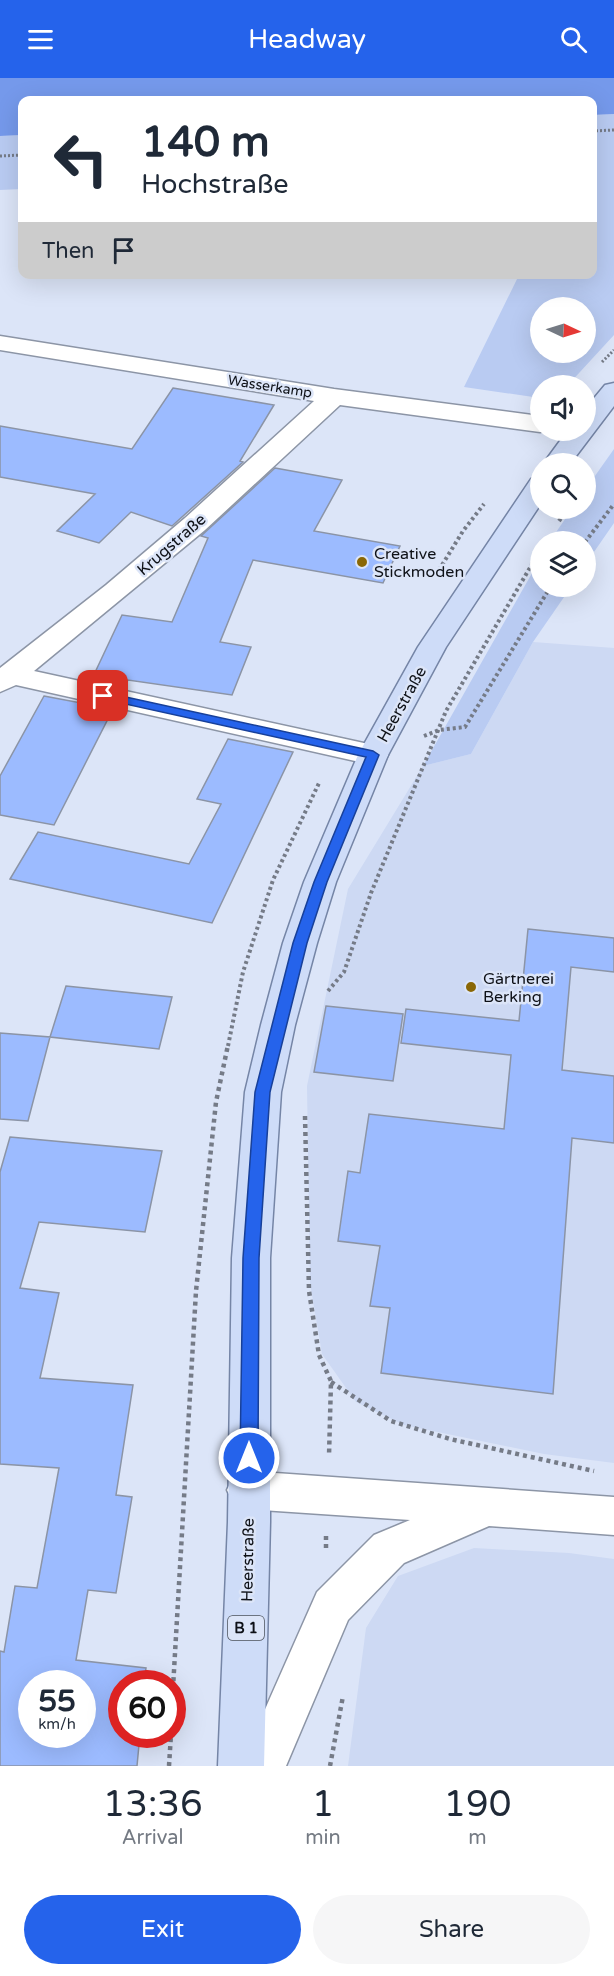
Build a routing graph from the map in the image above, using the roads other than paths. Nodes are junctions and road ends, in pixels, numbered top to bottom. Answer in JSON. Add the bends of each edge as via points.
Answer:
{"nodes":[{"id":1,"x":0,"y":343,"type":"edge"},
{"id":2,"x":614,"y":390,"type":"edge"},
{"id":3,"x":334,"y":397,"type":"junction"},
{"id":4,"x":596,"y":412,"type":"edge"},
{"id":5,"x":530,"y":423,"type":"edge"},
{"id":6,"x":530,"y":500,"type":"edge"},
{"id":7,"x":5,"y":679,"type":"edge"},
{"id":8,"x":373,"y":755,"type":"junction"},
{"id":9,"x":248,"y":1490,"type":"junction"},
{"id":10,"x":489,"y":1507,"type":"junction"},
{"id":11,"x":614,"y":1516,"type":"edge"},
{"id":12,"x":241,"y":1766,"type":"edge"},
{"id":13,"x":263,"y":1766,"type":"edge"}],
"edges":[{"from":1,"to":3,"type":"street","name":"Wasserkamp"},
{"from":2,"to":4,"type":"main road"},
{"from":3,"to":5,"type":"street","name":"Wasserkamp"},
{"from":3,"to":7,"type":"street","name":"Krugstraße","via":[[195,524]]},
{"from":6,"to":8,"type":"main road","name":"Heerstraße","number":"B 1","via":[[432,647]]},
{"from":7,"to":8,"type":"street"},
{"from":8,"to":9,"type":"main road","name":"Heerstraße","number":"B 1","via":[[303,933],[263,1092],[251,1258]]},
{"from":9,"to":10,"type":"street"},
{"from":9,"to":12,"type":"main road","name":"Heerstraße","number":"B 1"},
{"from":10,"to":11,"type":"street"},
{"from":10,"to":13,"type":"street","via":[[389,1549],[332,1606]]}]}
